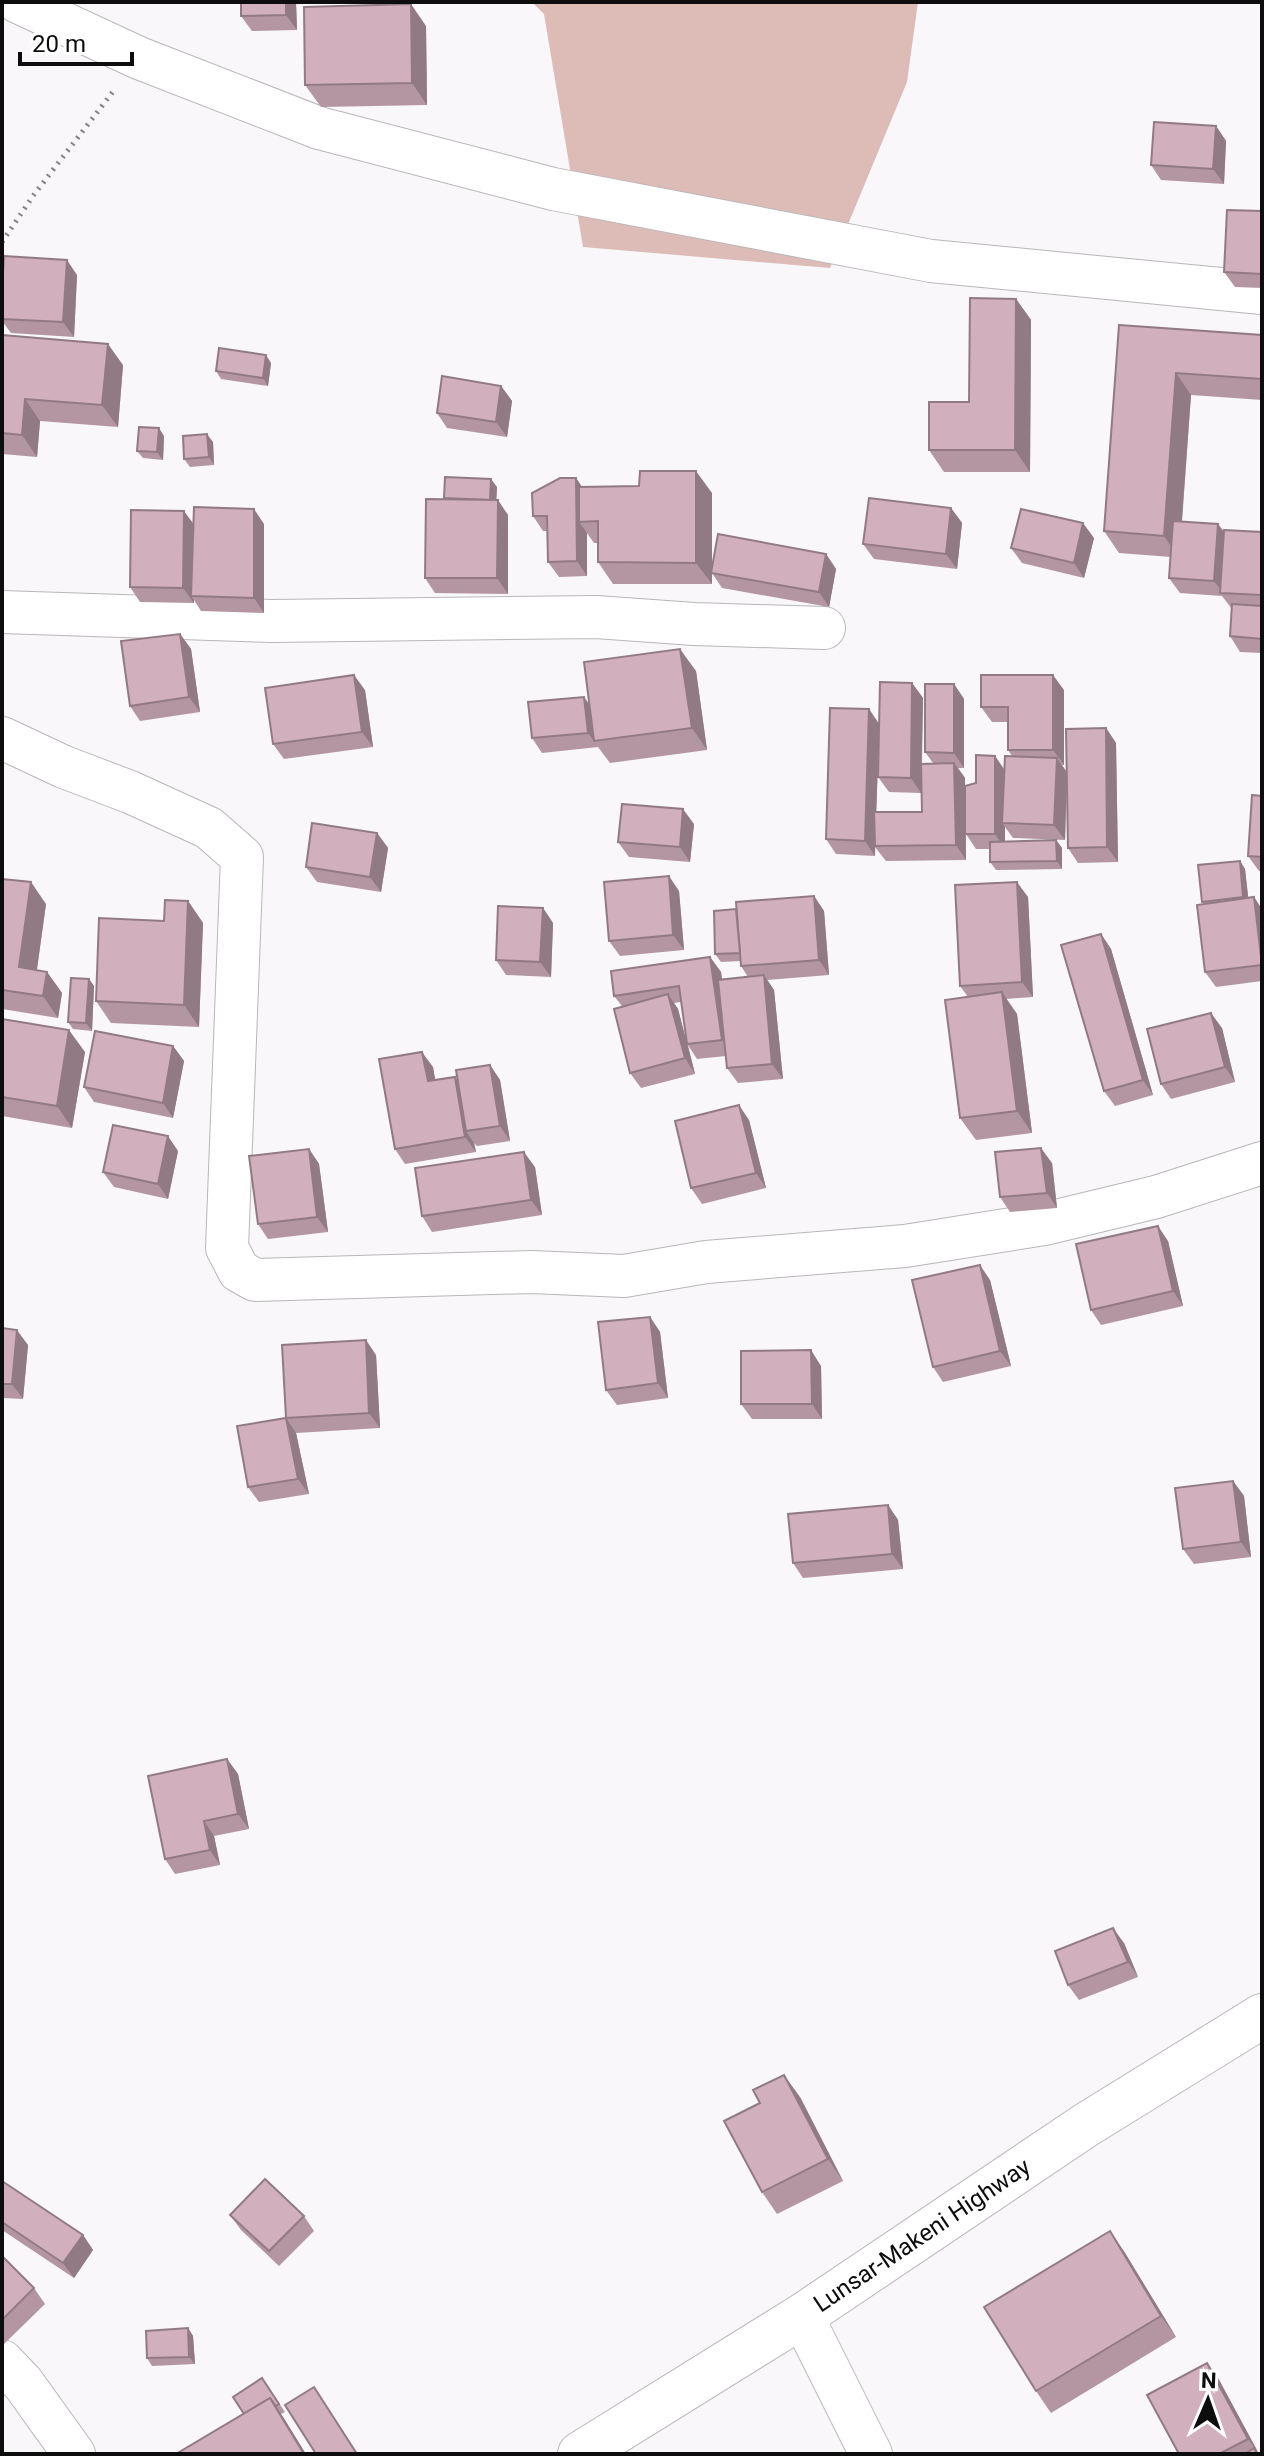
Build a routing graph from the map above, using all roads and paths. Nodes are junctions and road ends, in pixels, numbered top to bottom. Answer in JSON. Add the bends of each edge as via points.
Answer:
{"nodes":[{"id":1,"x":18,"y":2,"type":"edge"},
{"id":2,"x":139,"y":58,"type":"junction"},
{"id":3,"x":2,"y":242,"type":"edge"},
{"id":4,"x":1262,"y":293,"type":"edge"},
{"id":5,"x":2,"y":612,"type":"edge"},
{"id":6,"x":824,"y":628,"type":"dead end"},
{"id":7,"x":2,"y":738,"type":"edge"},
{"id":8,"x":1262,"y":1163,"type":"edge"},
{"id":9,"x":1262,"y":2016,"type":"edge"},
{"id":10,"x":802,"y":2316,"type":"junction"},
{"id":11,"x":2,"y":2361,"type":"edge"},
{"id":12,"x":65,"y":2452,"type":"edge"},
{"id":13,"x":580,"y":2454,"type":"edge"},
{"id":14,"x":871,"y":2454,"type":"edge"}],
"edges":[{"from":1,"to":2,"type":"street"},
{"from":2,"to":3,"type":"path"},
{"from":2,"to":4,"type":"street","via":[[319,128],[553,189],[931,261]]},
{"from":5,"to":6,"type":"street","via":[[272,621],[596,617]]},
{"from":7,"to":8,"type":"street","via":[[209,828],[242,857],[227,1248],[239,1271],[255,1280],[531,1272],[624,1276],[706,1262],[905,1246],[1044,1224],[1156,1197]]},
{"from":9,"to":10,"type":"main road","name":"Lunsar-Makeni Highway","via":[[1086,2125]]},
{"from":10,"to":13,"type":"main road","name":"Lunsar-Makeni Highway"},
{"from":10,"to":14,"type":"street"},
{"from":11,"to":12,"type":"street","via":[[23,2383]]}]}
